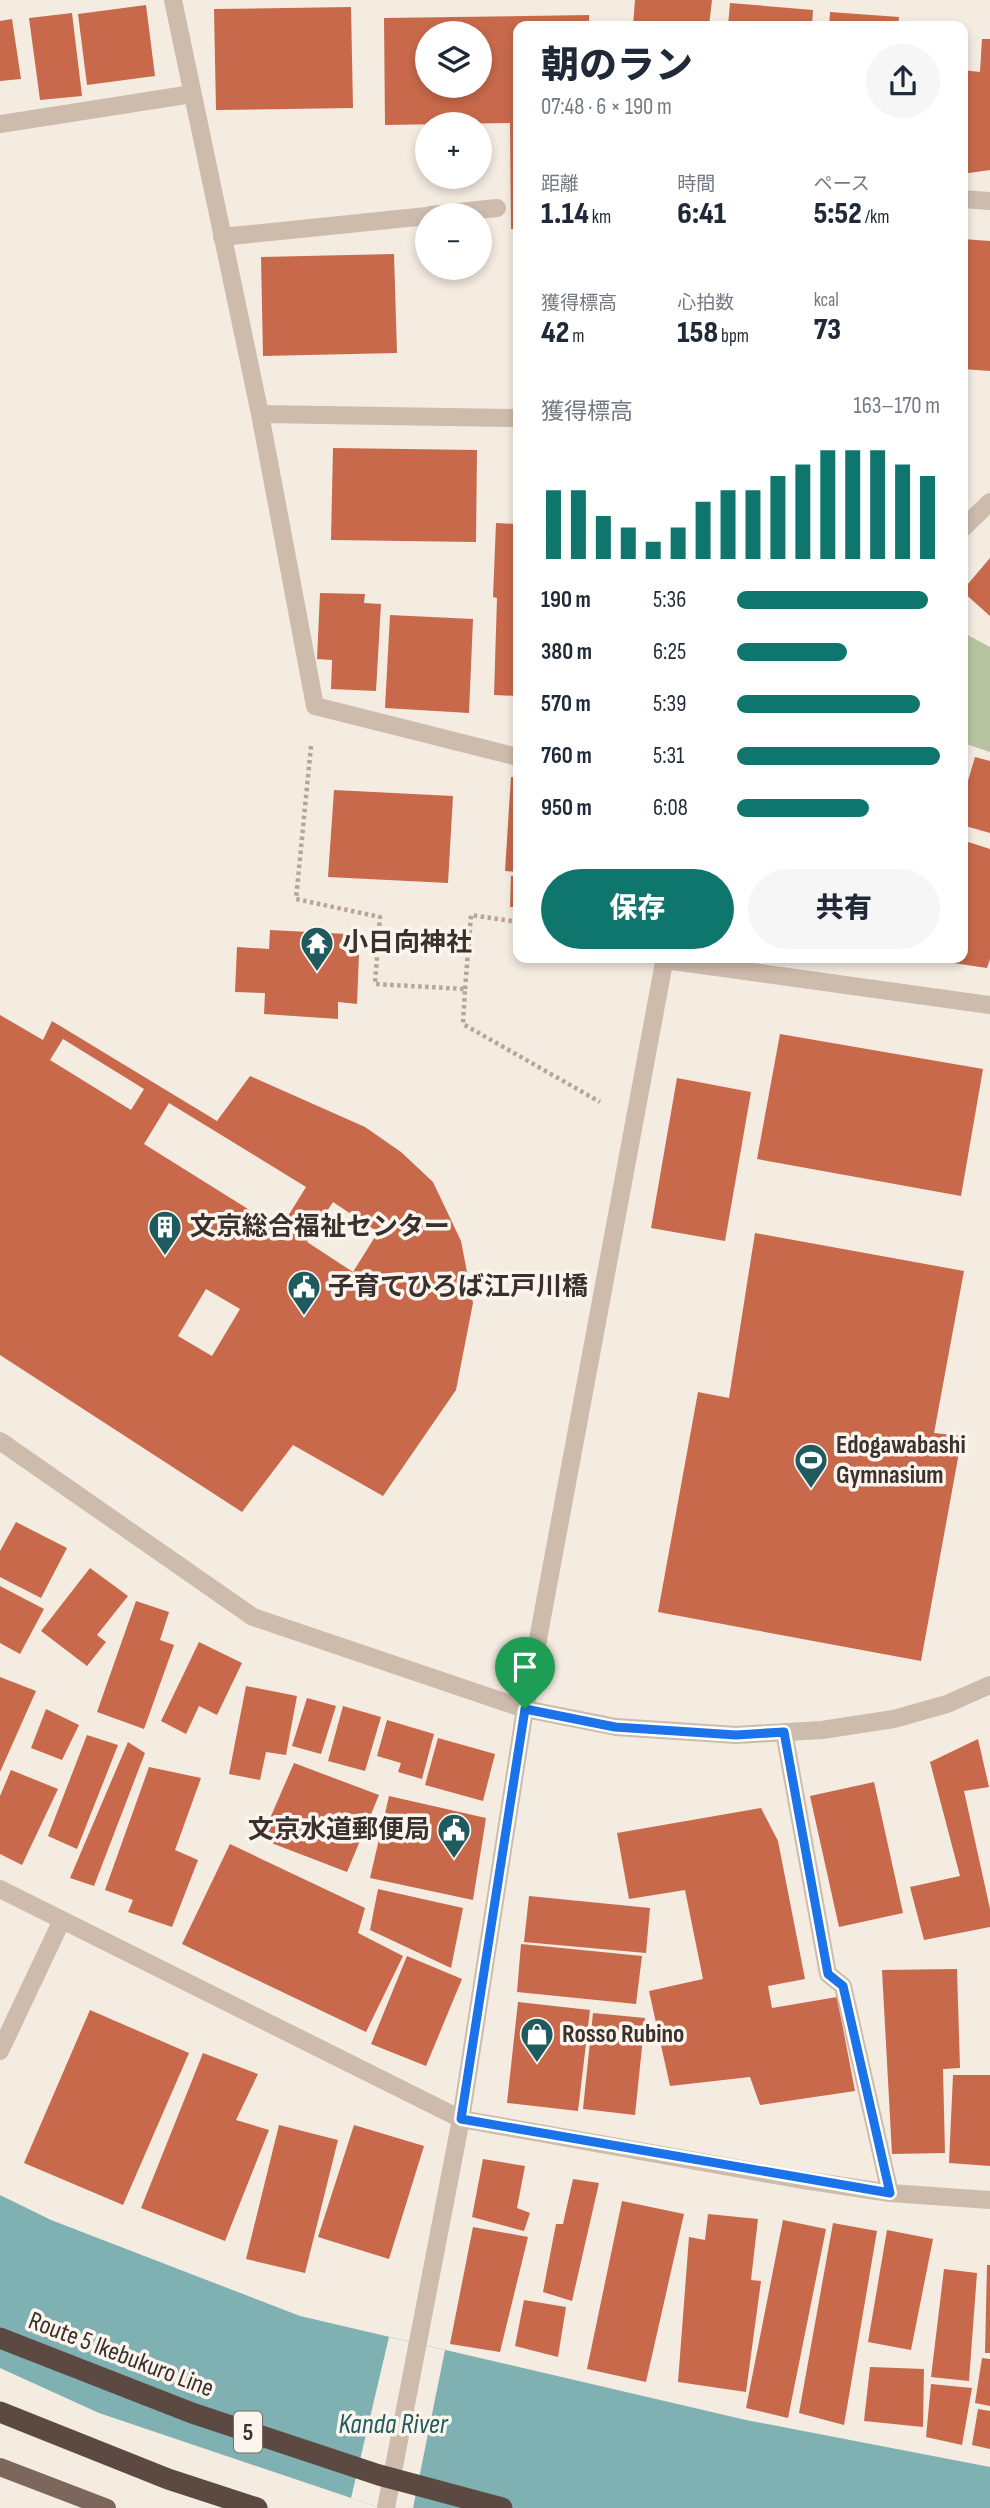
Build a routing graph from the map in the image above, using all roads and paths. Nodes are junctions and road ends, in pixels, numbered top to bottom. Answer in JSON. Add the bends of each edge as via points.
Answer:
{"nodes":[{"id":1,"x":173,"y":0,"type":"edge"},
{"id":2,"x":192,"y":94,"type":"junction"},
{"id":3,"x":0,"y":124,"type":"edge"},
{"id":4,"x":968,"y":199,"type":"edge"},
{"id":5,"x":990,"y":201,"type":"edge"},
{"id":6,"x":497,"y":208,"type":"dead end"},
{"id":7,"x":492,"y":209,"type":"edge"},
{"id":8,"x":415,"y":216,"type":"edge"},
{"id":9,"x":222,"y":237,"type":"junction"},
{"id":10,"x":260,"y":414,"type":"junction"},
{"id":11,"x":513,"y":418,"type":"edge"},
{"id":12,"x":990,"y":502,"type":"edge"},
{"id":13,"x":968,"y":523,"type":"edge"},
{"id":14,"x":315,"y":706,"type":"junction"},
{"id":15,"x":513,"y":756,"type":"edge"},
{"id":16,"x":513,"y":921,"type":"edge"},
{"id":17,"x":664,"y":963,"type":"edge"},
{"id":18,"x":694,"y":963,"type":"edge"},
{"id":19,"x":465,"y":989,"type":"junction"},
{"id":20,"x":990,"y":1004,"type":"edge"},
{"id":21,"x":570,"y":1086,"type":"dead end"},
{"id":22,"x":0,"y":1441,"type":"edge"},
{"id":23,"x":990,"y":1685,"type":"edge"},
{"id":24,"x":525,"y":1709,"type":"junction"},
{"id":25,"x":784,"y":1732,"type":"junction"},
{"id":26,"x":0,"y":1889,"type":"edge"},
{"id":27,"x":61,"y":1922,"type":"junction"},
{"id":28,"x":0,"y":2052,"type":"edge"},
{"id":29,"x":461,"y":2119,"type":"junction"},
{"id":30,"x":890,"y":2193,"type":"junction"},
{"id":31,"x":990,"y":2200,"type":"edge"},
{"id":32,"x":0,"y":2338,"type":"edge"},
{"id":33,"x":0,"y":2412,"type":"edge"},
{"id":34,"x":0,"y":2467,"type":"edge"},
{"id":35,"x":107,"y":2508,"type":"edge"},
{"id":36,"x":257,"y":2508,"type":"edge"},
{"id":37,"x":386,"y":2508,"type":"edge"},
{"id":38,"x":502,"y":2508,"type":"edge"}],
"edges":[{"from":1,"to":2,"type":"street"},
{"from":2,"to":3,"type":"street"},
{"from":2,"to":9,"type":"street"},
{"from":4,"to":5,"type":"street"},
{"from":6,"to":7,"type":"street"},
{"from":8,"to":9,"type":"street"},
{"from":9,"to":10,"type":"street"},
{"from":10,"to":11,"type":"street"},
{"from":10,"to":14,"type":"street"},
{"from":12,"to":13,"type":"street"},
{"from":14,"to":15,"type":"street"},
{"from":14,"to":19,"type":"path","via":[[296,900],[380,916],[375,984]]},
{"from":16,"to":19,"type":"path","via":[[471,915]]},
{"from":17,"to":24,"type":"street"},
{"from":18,"to":20,"type":"street"},
{"from":19,"to":21,"type":"path","via":[[463,1024]]},
{"from":22,"to":24,"type":"street","via":[[253,1617]]},
{"from":23,"to":25,"type":"street","via":[[947,1704],[894,1719]]},
{"from":24,"to":25,"type":"street","via":[[615,1727],[736,1735]]},
{"from":24,"to":29,"type":"street"},
{"from":25,"to":30,"type":"street","via":[[828,1974],[843,1986]]},
{"from":26,"to":27,"type":"street"},
{"from":27,"to":28,"type":"street"},
{"from":27,"to":29,"type":"street"},
{"from":29,"to":30,"type":"street"},
{"from":29,"to":37,"type":"street"},
{"from":30,"to":31,"type":"street"},
{"from":32,"to":38,"type":"highway","name":"Route 5 Ikebukuro Line","number":"5","bridge":true,"via":[[192,2413],[379,2475]]},
{"from":33,"to":36,"type":"highway","via":[[168,2479]]},
{"from":34,"to":35,"type":"main road"}]}
